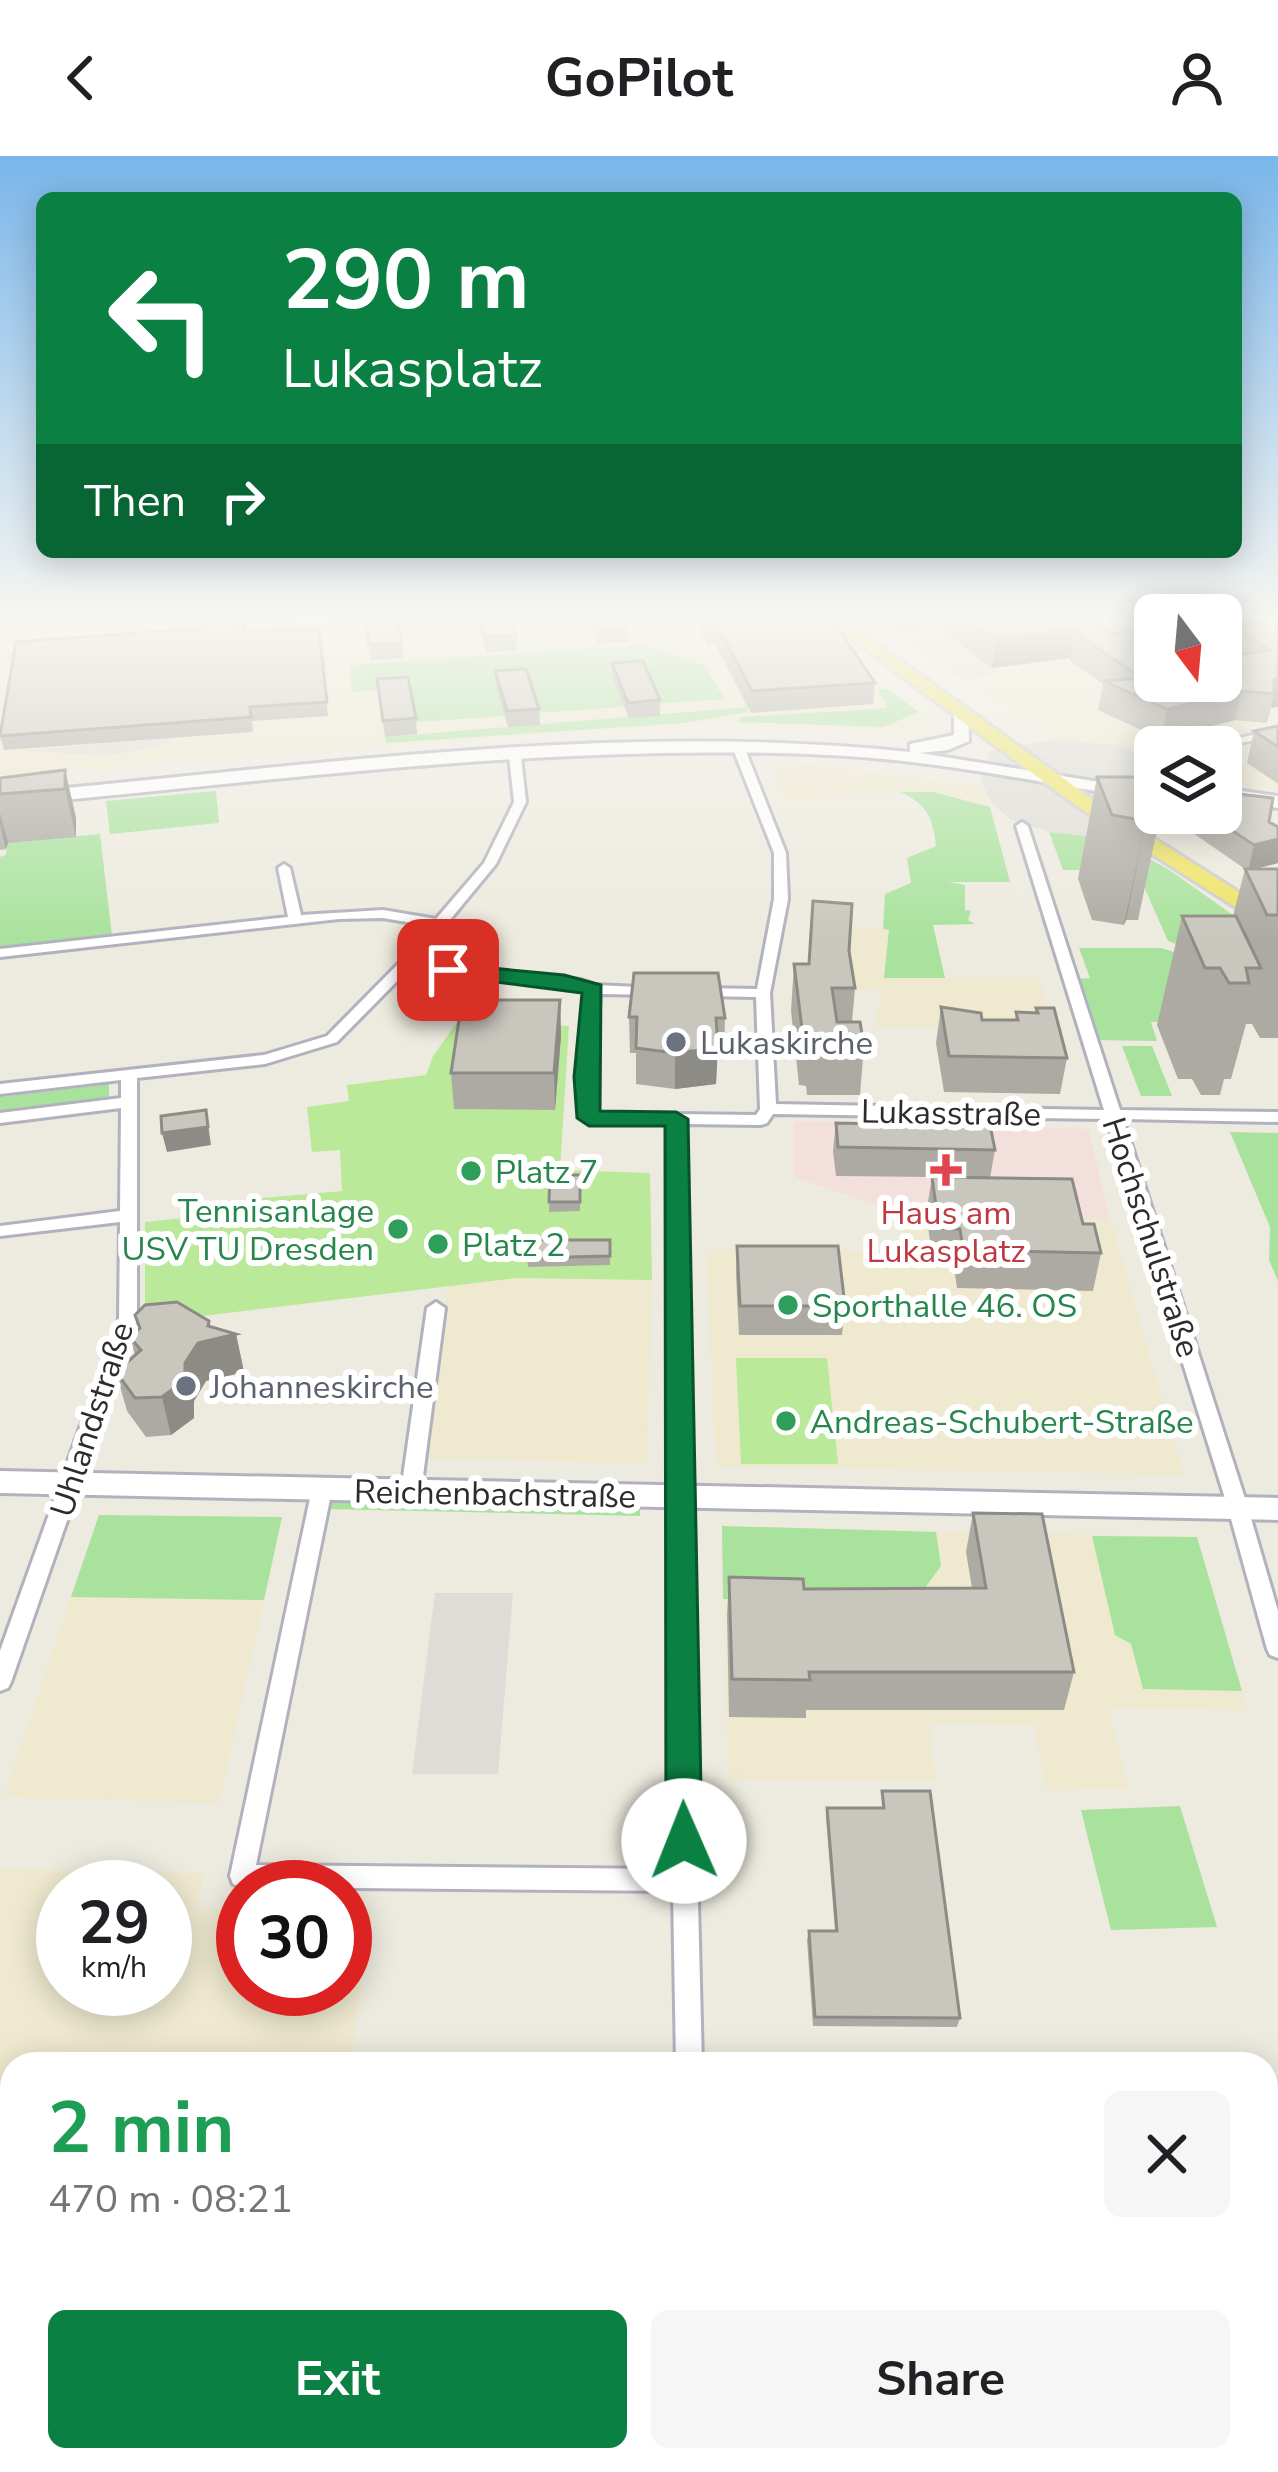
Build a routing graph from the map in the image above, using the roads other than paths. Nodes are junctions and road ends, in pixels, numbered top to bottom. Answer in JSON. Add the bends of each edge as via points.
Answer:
{"nodes":[{"id":1,"x":961,"y":723,"type":"edge"},
{"id":2,"x":970,"y":723,"type":"edge"},
{"id":3,"x":991,"y":723,"type":"edge"},
{"id":4,"x":1278,"y":733,"type":"edge"},
{"id":5,"x":1242,"y":739,"type":"edge"},
{"id":6,"x":916,"y":748,"type":"junction"},
{"id":7,"x":740,"y":749,"type":"junction"},
{"id":8,"x":515,"y":756,"type":"junction"},
{"id":9,"x":1001,"y":760,"type":"junction"},
{"id":10,"x":1063,"y":776,"type":"junction"},
{"id":11,"x":0,"y":786,"type":"edge"},
{"id":12,"x":1134,"y":786,"type":"edge"},
{"id":13,"x":1134,"y":791,"type":"edge"},
{"id":14,"x":1088,"y":795,"type":"junction"},
{"id":15,"x":1242,"y":796,"type":"edge"},
{"id":16,"x":0,"y":800,"type":"edge"},
{"id":17,"x":1278,"y":802,"type":"edge"},
{"id":18,"x":1242,"y":809,"type":"edge"},
{"id":19,"x":1134,"y":812,"type":"edge"},
{"id":20,"x":1278,"y":814,"type":"edge"},
{"id":21,"x":1022,"y":826,"type":"dead end"},
{"id":22,"x":1172,"y":834,"type":"edge"},
{"id":23,"x":284,"y":868,"type":"dead end"},
{"id":24,"x":1278,"y":915,"type":"edge"},
{"id":25,"x":295,"y":919,"type":"junction"},
{"id":26,"x":441,"y":924,"type":"junction"},
{"id":27,"x":1278,"y":928,"type":"edge"},
{"id":28,"x":0,"y":953,"type":"edge"},
{"id":29,"x":406,"y":964,"type":"junction"},
{"id":30,"x":593,"y":989,"type":"junction"},
{"id":31,"x":665,"y":991,"type":"edge"},
{"id":32,"x":685,"y":991,"type":"edge"},
{"id":33,"x":763,"y":993,"type":"junction"},
{"id":34,"x":129,"y":1074,"type":"junction"},
{"id":35,"x":0,"y":1089,"type":"edge"},
{"id":36,"x":128,"y":1102,"type":"junction"},
{"id":37,"x":768,"y":1108,"type":"junction"},
{"id":38,"x":1114,"y":1114,"type":"junction"},
{"id":39,"x":1278,"y":1117,"type":"edge"},
{"id":40,"x":0,"y":1118,"type":"edge"},
{"id":41,"x":676,"y":1119,"type":"junction"},
{"id":42,"x":130,"y":1215,"type":"junction"},
{"id":43,"x":0,"y":1231,"type":"edge"},
{"id":44,"x":436,"y":1308,"type":"dead end"},
{"id":45,"x":0,"y":1482,"type":"edge"},
{"id":46,"x":71,"y":1484,"type":"junction"},
{"id":47,"x":322,"y":1489,"type":"junction"},
{"id":48,"x":411,"y":1491,"type":"junction"},
{"id":49,"x":678,"y":1496,"type":"junction"},
{"id":50,"x":1238,"y":1508,"type":"junction"},
{"id":51,"x":1278,"y":1509,"type":"edge"},
{"id":52,"x":1278,"y":1649,"type":"edge"},
{"id":53,"x":0,"y":1682,"type":"edge"},
{"id":54,"x":685,"y":1880,"type":"junction"},
{"id":55,"x":689,"y":2052,"type":"edge"}],
"edges":[{"from":1,"to":6,"type":"main road","via":[[963,737]]},
{"from":2,"to":9,"type":"main road"},
{"from":3,"to":10,"type":"main road"},
{"from":4,"to":5,"type":"street"},
{"from":6,"to":9,"type":"main road"},
{"from":6,"to":11,"type":"main road","via":[[806,737],[586,740]]},
{"from":7,"to":8,"type":"main road"},
{"from":7,"to":9,"type":"main road"},
{"from":7,"to":33,"type":"street","via":[[781,854]]},
{"from":8,"to":16,"type":"main road"},
{"from":8,"to":26,"type":"street","via":[[516,817]]},
{"from":9,"to":10,"type":"main road"},
{"from":9,"to":10,"type":"main road"},
{"from":10,"to":12,"type":"main road"},
{"from":10,"to":14,"type":"main road"},
{"from":13,"to":14,"type":"main road"},
{"from":14,"to":19,"type":"main road"},
{"from":14,"to":27,"type":"main road"},
{"from":15,"to":17,"type":"main road"},
{"from":18,"to":20,"type":"main road"},
{"from":21,"to":38,"type":"street","name":"Hochschulstraße"},
{"from":22,"to":24,"type":"main road"},
{"from":23,"to":25,"type":"street"},
{"from":25,"to":26,"type":"street","via":[[383,914]]},
{"from":25,"to":28,"type":"street"},
{"from":26,"to":29,"type":"street"},
{"from":29,"to":30,"type":"street"},
{"from":29,"to":34,"type":"street","via":[[346,1027],[312,1048]]},
{"from":30,"to":31,"type":"street"},
{"from":30,"to":41,"type":"street","via":[[589,1118]]},
{"from":32,"to":33,"type":"street"},
{"from":33,"to":37,"type":"street"},
{"from":34,"to":35,"type":"street"},
{"from":34,"to":36,"type":"street","name":"Uhlandstraße"},
{"from":36,"to":40,"type":"street"},
{"from":36,"to":42,"type":"street","name":"Uhlandstraße"},
{"from":37,"to":38,"type":"street","name":"Lukasstraße"},
{"from":37,"to":41,"type":"street","name":"Lukasstraße","via":[[761,1120]]},
{"from":38,"to":39,"type":"street","name":"Lukasstraße"},
{"from":38,"to":50,"type":"street","name":"Hochschulstraße"},
{"from":41,"to":49,"type":"street"},
{"from":42,"to":43,"type":"street"},
{"from":42,"to":46,"type":"street","name":"Uhlandstraße","via":[[128,1319]]},
{"from":44,"to":48,"type":"street"},
{"from":45,"to":46,"type":"main road","name":"Reichenbachstraße"},
{"from":46,"to":47,"type":"main road","name":"Reichenbachstraße"},
{"from":46,"to":53,"type":"street","name":"Uhlandstraße"},
{"from":47,"to":48,"type":"main road","name":"Reichenbachstraße"},
{"from":47,"to":54,"type":"street","via":[[242,1876]]},
{"from":48,"to":49,"type":"main road","name":"Reichenbachstraße"},
{"from":49,"to":50,"type":"main road","name":"Reichenbachstraße"},
{"from":49,"to":54,"type":"street"},
{"from":50,"to":51,"type":"main road","name":"Reichenbachstraße"},
{"from":50,"to":52,"type":"street","name":"Hochschulstraße"},
{"from":54,"to":55,"type":"street"}]}
